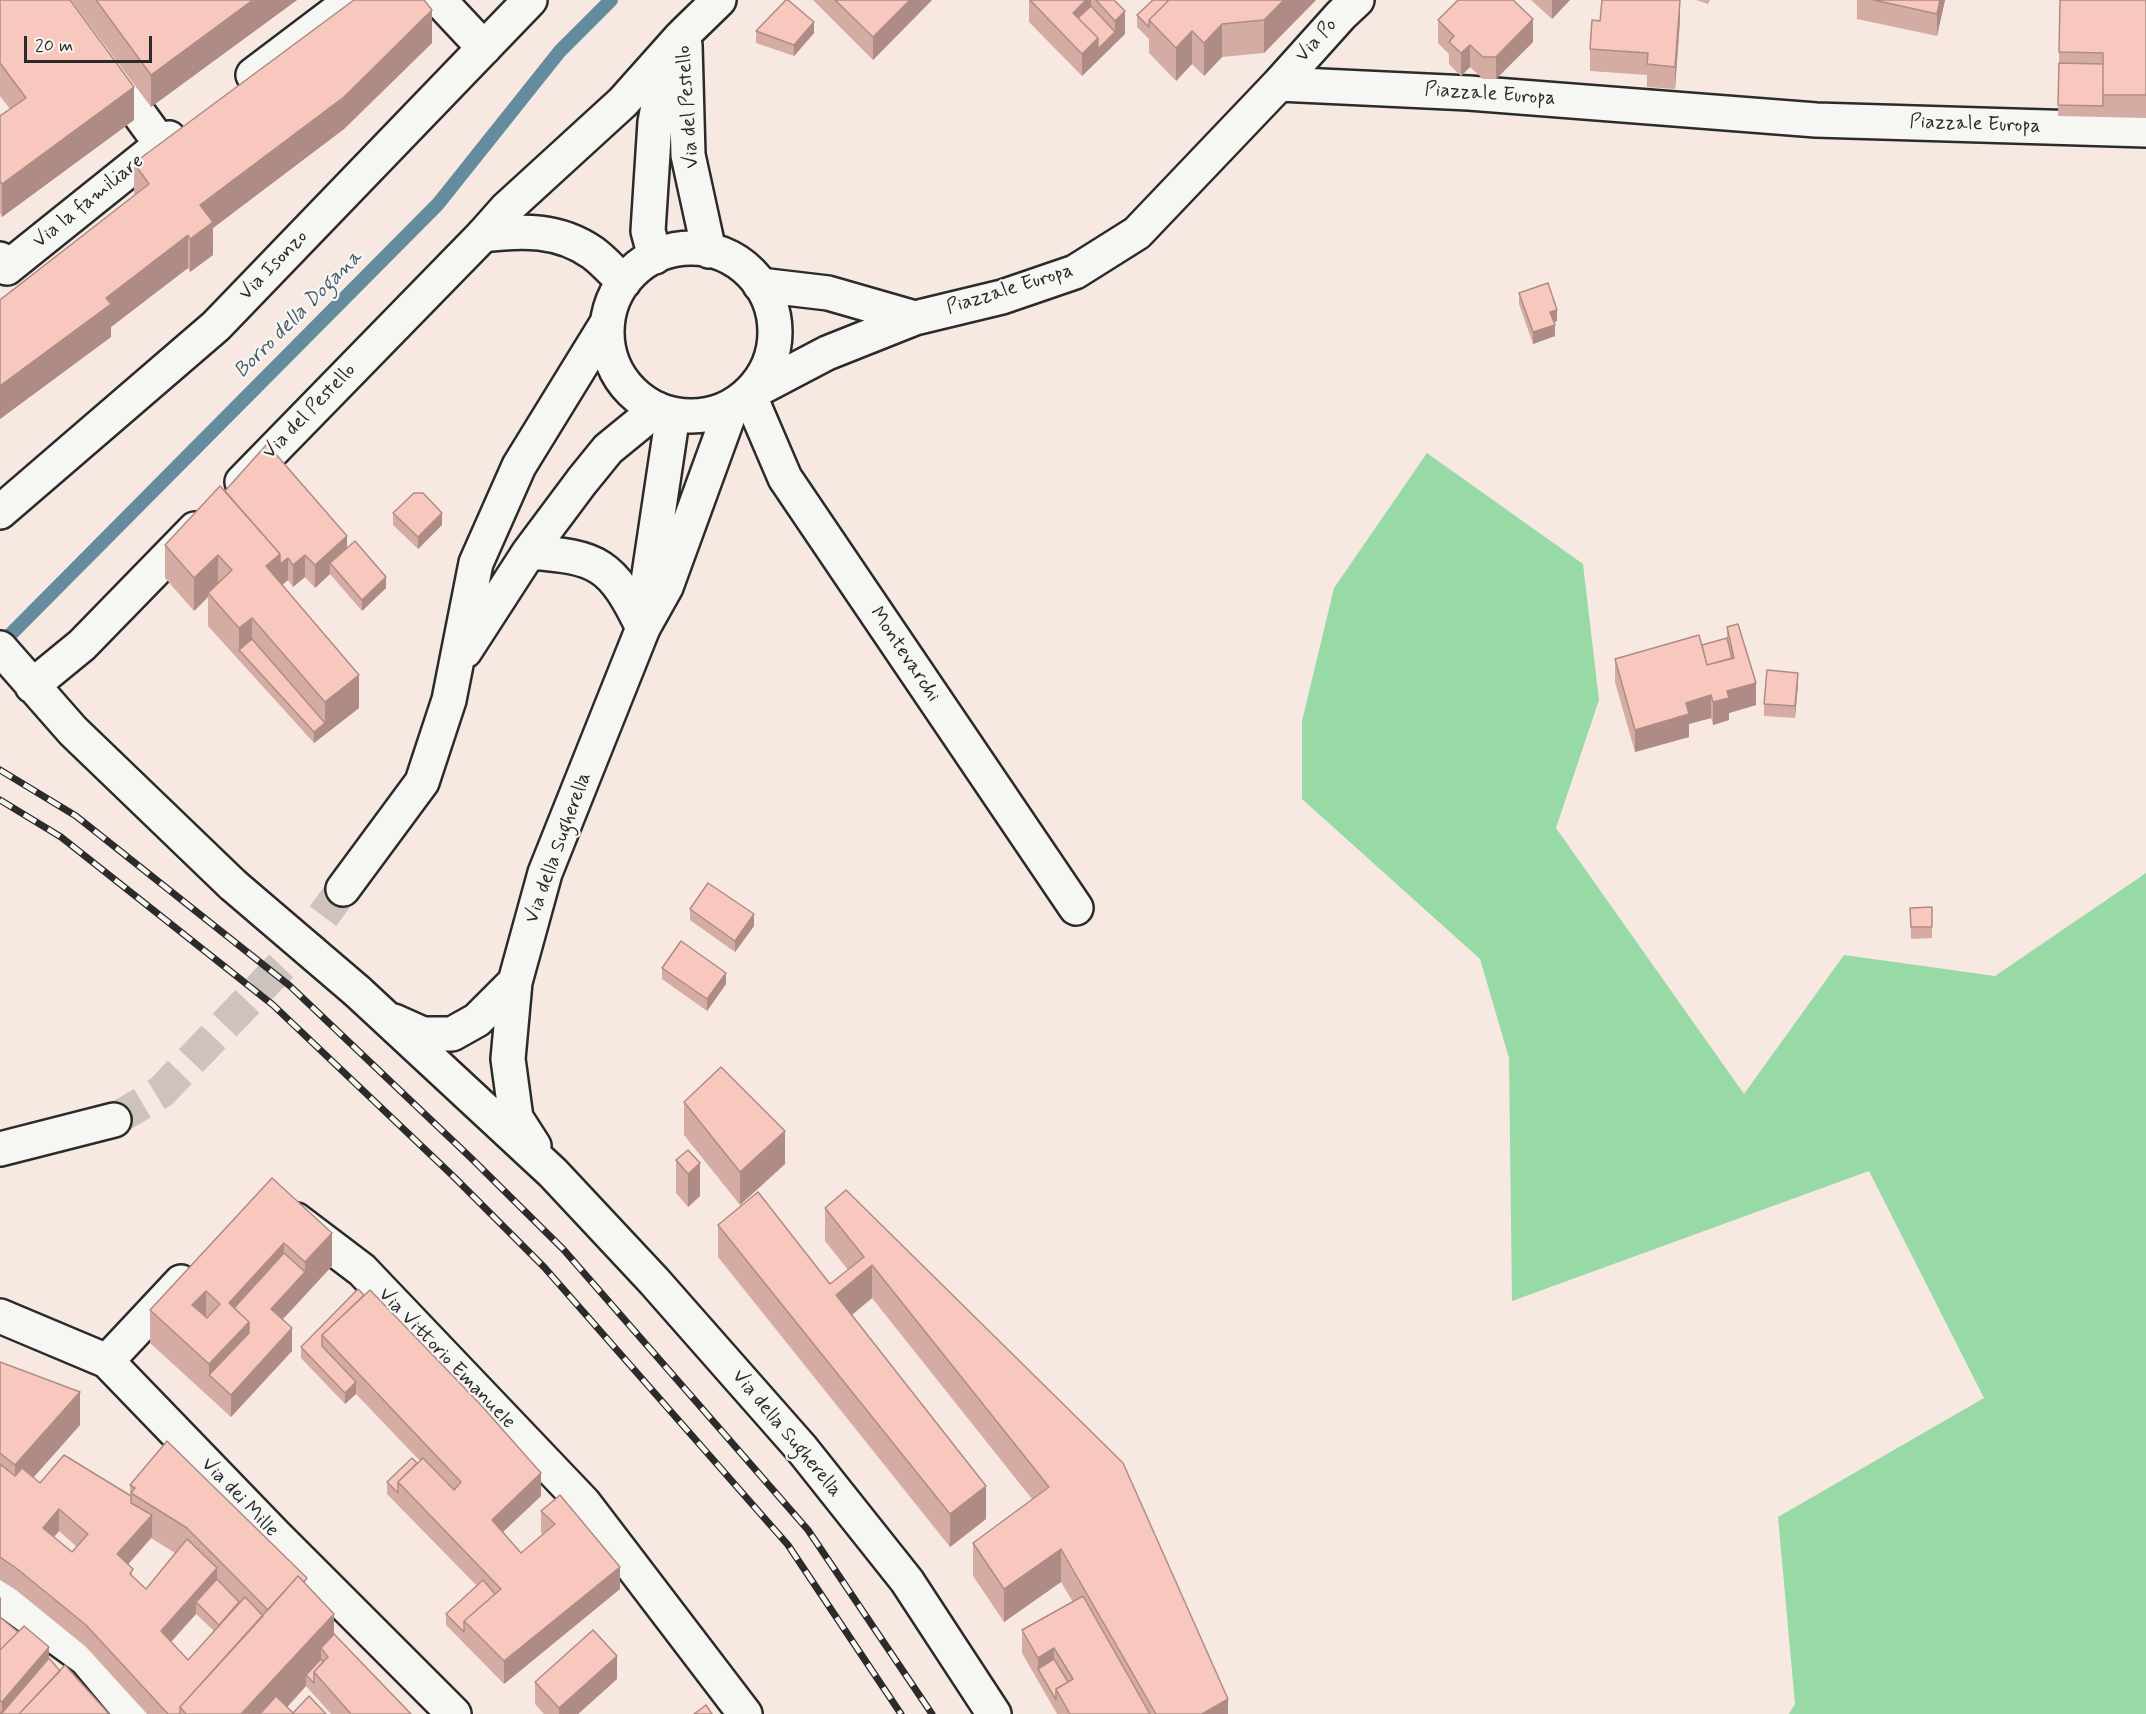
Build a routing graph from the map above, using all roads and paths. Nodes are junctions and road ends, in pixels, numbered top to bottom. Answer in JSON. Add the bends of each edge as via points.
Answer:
{"nodes":[{"id":1,"x":56,"y":0,"type":"edge"},
{"id":2,"x":352,"y":0,"type":"edge"},
{"id":3,"x":439,"y":0,"type":"edge"},
{"id":4,"x":530,"y":0,"type":"edge"},
{"id":5,"x":719,"y":0,"type":"edge"},
{"id":6,"x":1357,"y":0,"type":"edge"},
{"id":7,"x":684,"y":33,"type":"junction"},
{"id":8,"x":484,"y":48,"type":"junction"},
{"id":9,"x":1279,"y":84,"type":"junction"},
{"id":10,"x":228,"y":94,"type":"edge"},
{"id":11,"x":190,"y":123,"type":"edge"},
{"id":12,"x":2146,"y":130,"type":"edge"},
{"id":13,"x":161,"y":144,"type":"junction"},
{"id":14,"x":483,"y":235,"type":"junction"},
{"id":15,"x":710,"y":250,"type":"junction"},
{"id":16,"x":655,"y":257,"type":"junction"},
{"id":17,"x":0,"y":259,"type":"edge"},
{"id":18,"x":624,"y":282,"type":"junction"},
{"id":19,"x":760,"y":285,"type":"junction"},
{"id":20,"x":915,"y":318,"type":"junction"},
{"id":21,"x":607,"y":323,"type":"junction"},
{"id":22,"x":741,"y":400,"type":"junction"},
{"id":23,"x":665,"y":412,"type":"junction"},
{"id":24,"x":0,"y":512,"type":"edge"},
{"id":25,"x":529,"y":552,"type":"junction"},
{"id":26,"x":643,"y":628,"type":"junction"},
{"id":27,"x":15,"y":666,"type":"edge"},
{"id":28,"x":455,"y":667,"type":"junction"},
{"id":29,"x":343,"y":889,"type":"tunnel mouth"},
{"id":30,"x":1076,"y":908,"type":"dead end"},
{"id":31,"x":515,"y":982,"type":"junction"},
{"id":32,"x":384,"y":1017,"type":"junction"},
{"id":33,"x":114,"y":1120,"type":"tunnel mouth"},
{"id":34,"x":0,"y":1149,"type":"edge"},
{"id":35,"x":553,"y":1173,"type":"junction"},
{"id":36,"x":271,"y":1208,"type":"edge"},
{"id":37,"x":201,"y":1260,"type":"edge"},
{"id":38,"x":0,"y":1316,"type":"edge"},
{"id":39,"x":106,"y":1361,"type":"junction"},
{"id":40,"x":0,"y":1596,"type":"edge"},
{"id":41,"x":132,"y":1714,"type":"edge"},
{"id":42,"x":454,"y":1714,"type":"edge"},
{"id":43,"x":745,"y":1714,"type":"edge"},
{"id":44,"x":994,"y":1714,"type":"edge"}],
"edges":[{"from":1,"to":13,"type":"street"},
{"from":2,"to":10,"type":"street"},
{"from":3,"to":8,"type":"street"},
{"from":4,"to":8,"type":"street","name":"Via Isonzo"},
{"from":5,"to":7,"type":"street","name":"Via del Pestello"},
{"from":6,"to":9,"type":"street","name":"Via Po"},
{"from":7,"to":14,"type":"street","name":"Via del Pestello","via":[[623,102],[506,209]]},
{"from":7,"to":15,"type":"street","name":"Via del Pestello","via":[[688,155]]},
{"from":7,"to":16,"type":"street","name":"Via del Pestello","via":[[661,90],[655,122],[648,231]]},
{"from":8,"to":24,"type":"street","name":"Via Isonzo","via":[[216,326]]},
{"from":9,"to":12,"type":"street","name":"Piazzale Europa","via":[[1469,93],[1816,120]]},
{"from":9,"to":20,"type":"street","name":"Piazzale Europa","via":[[1137,233],[1075,273],[1002,297]]},
{"from":11,"to":13,"type":"street","name":"Via la familiare"},
{"from":13,"to":17,"type":"street","name":"Via la familiare","via":[[7,268]]},
{"from":14,"to":18,"type":"street","via":[[515,231],[563,237],[593,253]]},
{"from":14,"to":27,"type":"street","name":"Via del Pestello","via":[[82,645]]},
{"from":15,"to":16,"type":"street","via":[[672,251]]},
{"from":15,"to":19,"type":"street","via":[[747,269]]},
{"from":16,"to":18,"type":"street"},
{"from":18,"to":21,"type":"street"},
{"from":19,"to":20,"type":"street","name":"Piazzale Europa","via":[[828,293]]},
{"from":19,"to":22,"type":"street","via":[[771,306],[776,329],[773,353],[764,375]]},
{"from":20,"to":22,"type":"street","name":"Piazzale Europa","via":[[827,354]]},
{"from":21,"to":23,"type":"street","via":[[609,350],[618,375],[635,395]]},
{"from":21,"to":28,"type":"street","via":[[519,466],[476,563]]},
{"from":22,"to":23,"type":"street","via":[[704,415]]},
{"from":22,"to":26,"type":"street","name":"Via della Sugherella","via":[[666,587]]},
{"from":22,"to":30,"type":"street","name":"Montevarchi","via":[[785,478]]},
{"from":23,"to":25,"type":"street","via":[[608,449]]},
{"from":23,"to":26,"type":"street","name":"Via della Sugherella"},
{"from":25,"to":26,"type":"street","via":[[579,557],[609,573],[626,593]]},
{"from":25,"to":28,"type":"street"},
{"from":26,"to":31,"type":"street","name":"Via della Sugherella","via":[[545,873]]},
{"from":27,"to":32,"type":"street","name":"Via della Sugherella","bridge":true,"via":[[73,730],[233,885]]},
{"from":28,"to":29,"type":"street","via":[[449,700],[422,782]]},
{"from":31,"to":32,"type":"street","via":[[477,1020],[452,1034],[423,1034]]},
{"from":31,"to":35,"type":"street","name":"Via della Sugherella","via":[[508,1059],[516,1118]]},
{"from":32,"to":35,"type":"street","name":"Via della Sugherella"},
{"from":33,"to":34,"type":"street"},
{"from":35,"to":44,"type":"street","name":"Via della Sugherella","via":[[801,1449],[907,1581]]},
{"from":36,"to":43,"type":"street","name":"Via Vittorio Emanuele","via":[[280,1208],[362,1270],[584,1503]]},
{"from":37,"to":39,"type":"street"},
{"from":38,"to":39,"type":"street","name":"Via dei Mille"},
{"from":39,"to":42,"type":"street","name":"Via dei Mille"},
{"from":40,"to":41,"type":"street","via":[[86,1659]]}]}
